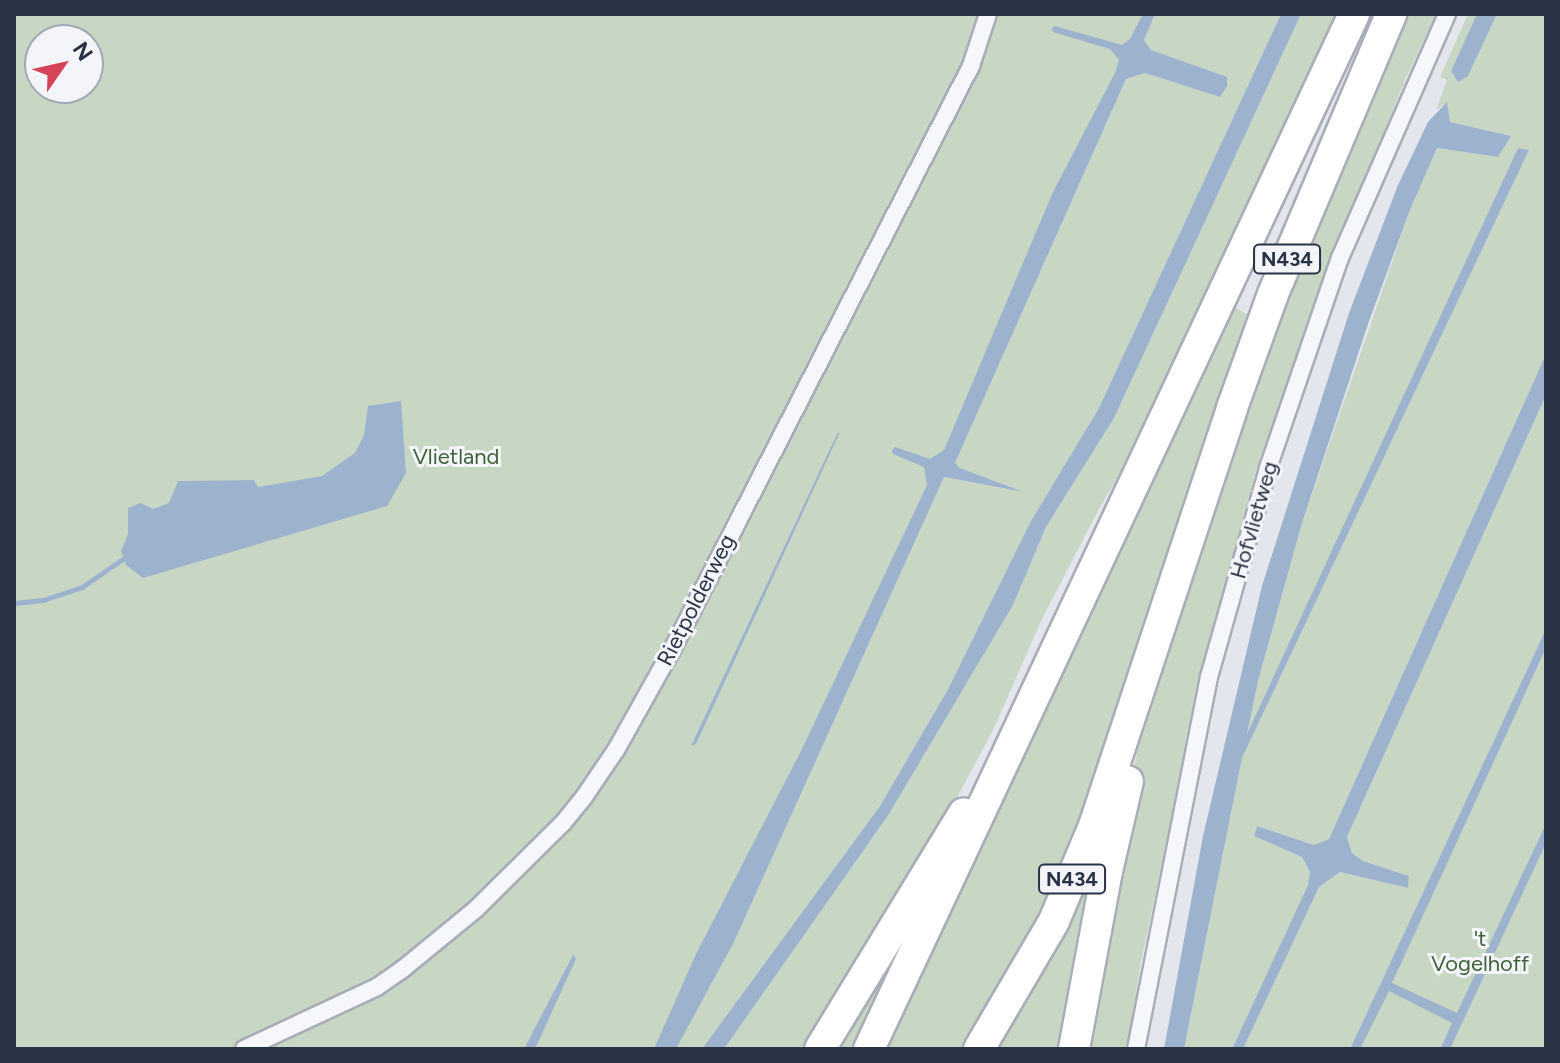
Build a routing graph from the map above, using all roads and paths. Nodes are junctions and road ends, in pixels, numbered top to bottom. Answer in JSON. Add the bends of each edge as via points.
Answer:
{"nodes":[{"id":1,"x":988,"y":14,"type":"edge"},
{"id":2,"x":1354,"y":14,"type":"edge"},
{"id":3,"x":1391,"y":14,"type":"edge"},
{"id":4,"x":1447,"y":14,"type":"edge"},
{"id":5,"x":1181,"y":565,"type":"junction"},
{"id":6,"x":1013,"y":742,"type":"junction"},
{"id":7,"x":244,"y":1049,"type":"edge"},
{"id":8,"x":820,"y":1049,"type":"edge"},
{"id":9,"x":869,"y":1049,"type":"edge"},
{"id":10,"x":979,"y":1049,"type":"edge"},
{"id":11,"x":1074,"y":1049,"type":"edge"},
{"id":12,"x":1136,"y":1049,"type":"edge"}],
"edges":[{"from":1,"to":7,"type":"street","name":"Rietpolderweg","via":[[971,66],[673,648],[584,797],[476,909],[404,968],[377,987]]},
{"from":2,"to":6,"type":"highway","number":"N434"},
{"from":3,"to":5,"type":"highway","number":"N434","via":[[1273,294]]},
{"from":4,"to":12,"type":"street","name":"Hofvlietweg","via":[[1340,258],[1268,468],[1209,677]]},
{"from":5,"to":10,"type":"highway","number":"N434","via":[[1094,826],[1054,921]]},
{"from":5,"to":11,"type":"highway","number":"N434","via":[[1107,871]]},
{"from":6,"to":8,"type":"highway","number":"N434","via":[[945,840]]},
{"from":6,"to":9,"type":"highway","number":"N434"}]}
